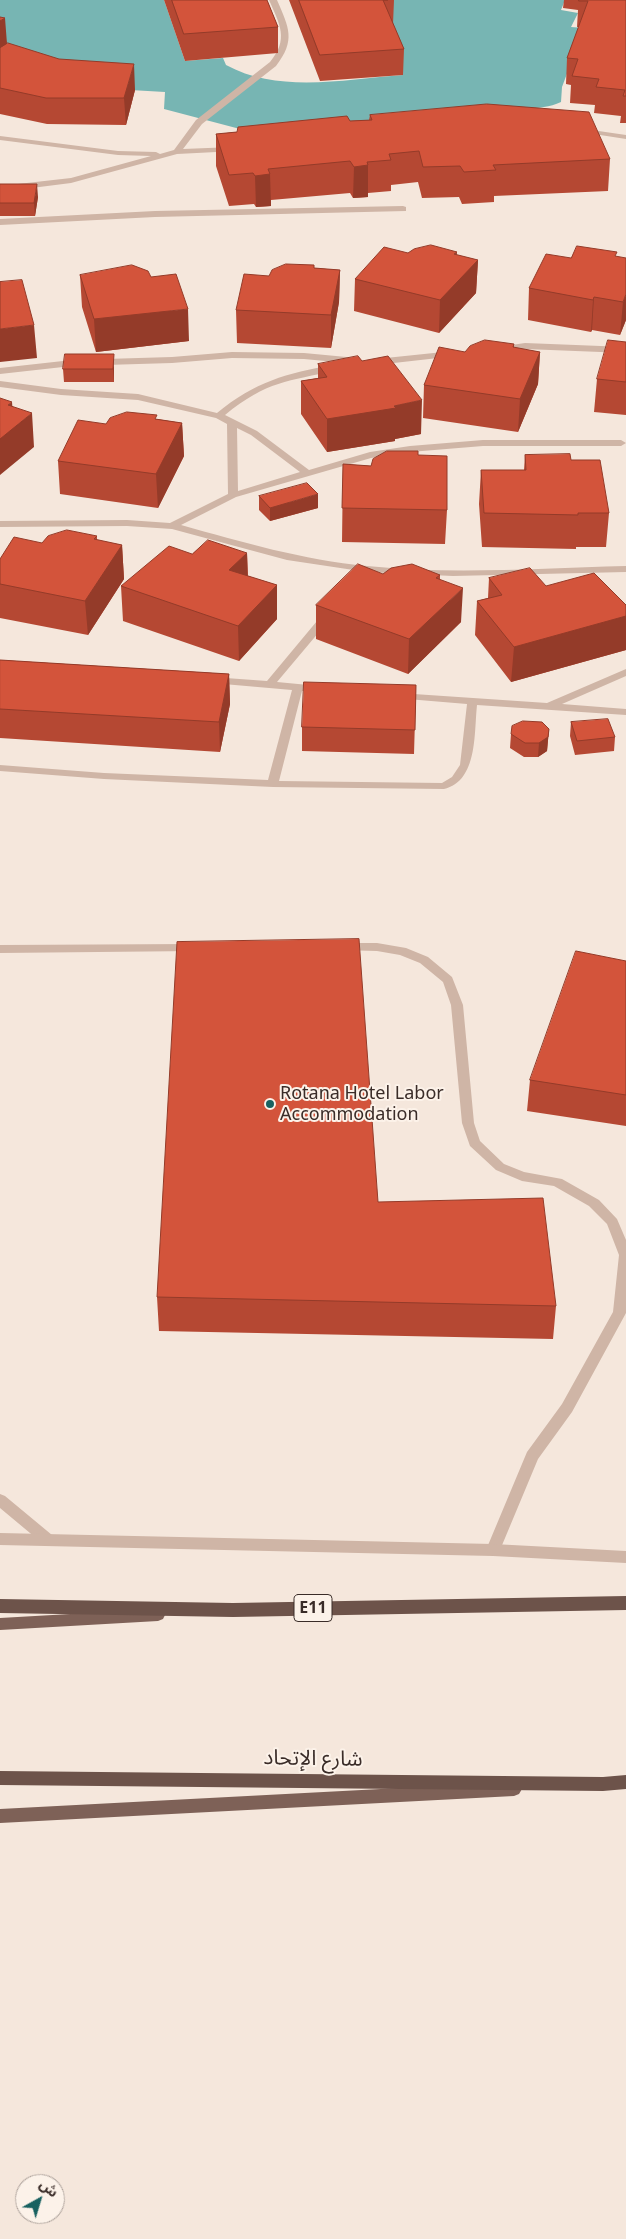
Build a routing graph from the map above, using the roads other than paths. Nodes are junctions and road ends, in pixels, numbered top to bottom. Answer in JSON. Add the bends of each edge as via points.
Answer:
{"nodes":[{"id":1,"x":273,"y":0,"type":"edge"},
{"id":2,"x":572,"y":129,"type":"edge"},
{"id":3,"x":626,"y":137,"type":"edge"},
{"id":4,"x":0,"y":138,"type":"edge"},
{"id":5,"x":245,"y":148,"type":"edge"},
{"id":6,"x":177,"y":152,"type":"junction"},
{"id":7,"x":167,"y":155,"type":"junction"},
{"id":8,"x":0,"y":189,"type":"edge"},
{"id":9,"x":403,"y":209,"type":"dead end"},
{"id":10,"x":0,"y":222,"type":"edge"},
{"id":11,"x":626,"y":350,"type":"edge"},
{"id":12,"x":489,"y":351,"type":"edge"},
{"id":13,"x":462,"y":353,"type":"edge"},
{"id":14,"x":372,"y":362,"type":"junction"},
{"id":15,"x":0,"y":371,"type":"edge"},
{"id":16,"x":0,"y":384,"type":"edge"},
{"id":17,"x":219,"y":416,"type":"junction"},
{"id":18,"x":232,"y":422,"type":"junction"},
{"id":19,"x":621,"y":443,"type":"dead end"},
{"id":20,"x":309,"y":474,"type":"junction"},
{"id":21,"x":233,"y":495,"type":"junction"},
{"id":22,"x":0,"y":524,"type":"edge"},
{"id":23,"x":172,"y":526,"type":"junction"},
{"id":24,"x":626,"y":569,"type":"edge"},
{"id":25,"x":331,"y":612,"type":"edge"},
{"id":26,"x":626,"y":672,"type":"edge"},
{"id":27,"x":202,"y":679,"type":"edge"},
{"id":28,"x":270,"y":684,"type":"junction"},
{"id":29,"x":298,"y":687,"type":"junction"},
{"id":30,"x":327,"y":690,"type":"edge"},
{"id":31,"x":385,"y":695,"type":"edge"},
{"id":32,"x":472,"y":702,"type":"junction"},
{"id":33,"x":547,"y":707,"type":"junction"},
{"id":34,"x":626,"y":712,"type":"edge"},
{"id":35,"x":0,"y":768,"type":"edge"},
{"id":36,"x":273,"y":784,"type":"junction"},
{"id":37,"x":328,"y":947,"type":"edge"},
{"id":38,"x":208,"y":948,"type":"edge"},
{"id":39,"x":0,"y":949,"type":"edge"},
{"id":40,"x":0,"y":1500,"type":"edge"},
{"id":41,"x":0,"y":1539,"type":"edge"},
{"id":42,"x":47,"y":1539,"type":"junction"},
{"id":43,"x":492,"y":1550,"type":"junction"},
{"id":44,"x":626,"y":1557,"type":"edge"},
{"id":45,"x":626,"y":1603,"type":"edge"},
{"id":46,"x":0,"y":1606,"type":"edge"},
{"id":47,"x":233,"y":1610,"type":"junction"},
{"id":48,"x":0,"y":1624,"type":"edge"},
{"id":49,"x":0,"y":1778,"type":"edge"},
{"id":50,"x":626,"y":1782,"type":"edge"},
{"id":51,"x":603,"y":1784,"type":"junction"},
{"id":52,"x":0,"y":1816,"type":"edge"}],
"edges":[{"from":1,"to":6,"type":"street","via":[[286,34],[284,53],[199,122]]},
{"from":2,"to":3,"type":"street"},
{"from":4,"to":7,"type":"street","via":[[118,153]]},
{"from":5,"to":6,"type":"street"},
{"from":6,"to":7,"type":"street"},
{"from":7,"to":8,"type":"street","via":[[71,180]]},
{"from":9,"to":10,"type":"street","via":[[155,214]]},
{"from":11,"to":12,"type":"street","via":[[525,346]]},
{"from":13,"to":14,"type":"street"},
{"from":14,"to":15,"type":"street","via":[[232,354],[172,360],[72,363]]},
{"from":14,"to":17,"type":"street","via":[[299,372],[270,381],[240,398]]},
{"from":16,"to":17,"type":"street","via":[[138,397]]},
{"from":17,"to":18,"type":"street"},
{"from":18,"to":20,"type":"street","via":[[254,433]]},
{"from":18,"to":21,"type":"street"},
{"from":19,"to":20,"type":"street","via":[[483,443],[410,449],[370,455]]},
{"from":20,"to":21,"type":"street"},
{"from":21,"to":23,"type":"street"},
{"from":22,"to":23,"type":"street"},
{"from":23,"to":24,"type":"street","via":[[364,573]]},
{"from":25,"to":28,"type":"street"},
{"from":26,"to":33,"type":"street"},
{"from":27,"to":28,"type":"street"},
{"from":28,"to":29,"type":"street"},
{"from":29,"to":30,"type":"street"},
{"from":29,"to":36,"type":"street"},
{"from":31,"to":32,"type":"street"},
{"from":32,"to":33,"type":"street"},
{"from":32,"to":36,"type":"street","via":[[465,765],[456,780],[444,786]]},
{"from":33,"to":34,"type":"street"},
{"from":35,"to":36,"type":"street"},
{"from":37,"to":43,"type":"street","via":[[377,947],[402,951],[424,960],[448,980],[458,1005],[468,1123],[474,1142],[500,1167],[522,1176],[557,1182],[594,1203],[612,1222],[626,1255],[620,1312],[568,1408],[532,1456]]},
{"from":38,"to":39,"type":"street"},
{"from":40,"to":42,"type":"street"},
{"from":41,"to":42,"type":"street"},
{"from":42,"to":43,"type":"street"},
{"from":43,"to":44,"type":"street"},
{"from":45,"to":47,"type":"highway","number":"E11"},
{"from":46,"to":47,"type":"highway","number":"E11"},
{"from":47,"to":48,"type":"main road"},
{"from":49,"to":51,"type":"highway","name":"شارع الإتحاد"},
{"from":50,"to":51,"type":"highway","name":"شارع الإتحاد"},
{"from":51,"to":52,"type":"main road"}]}
